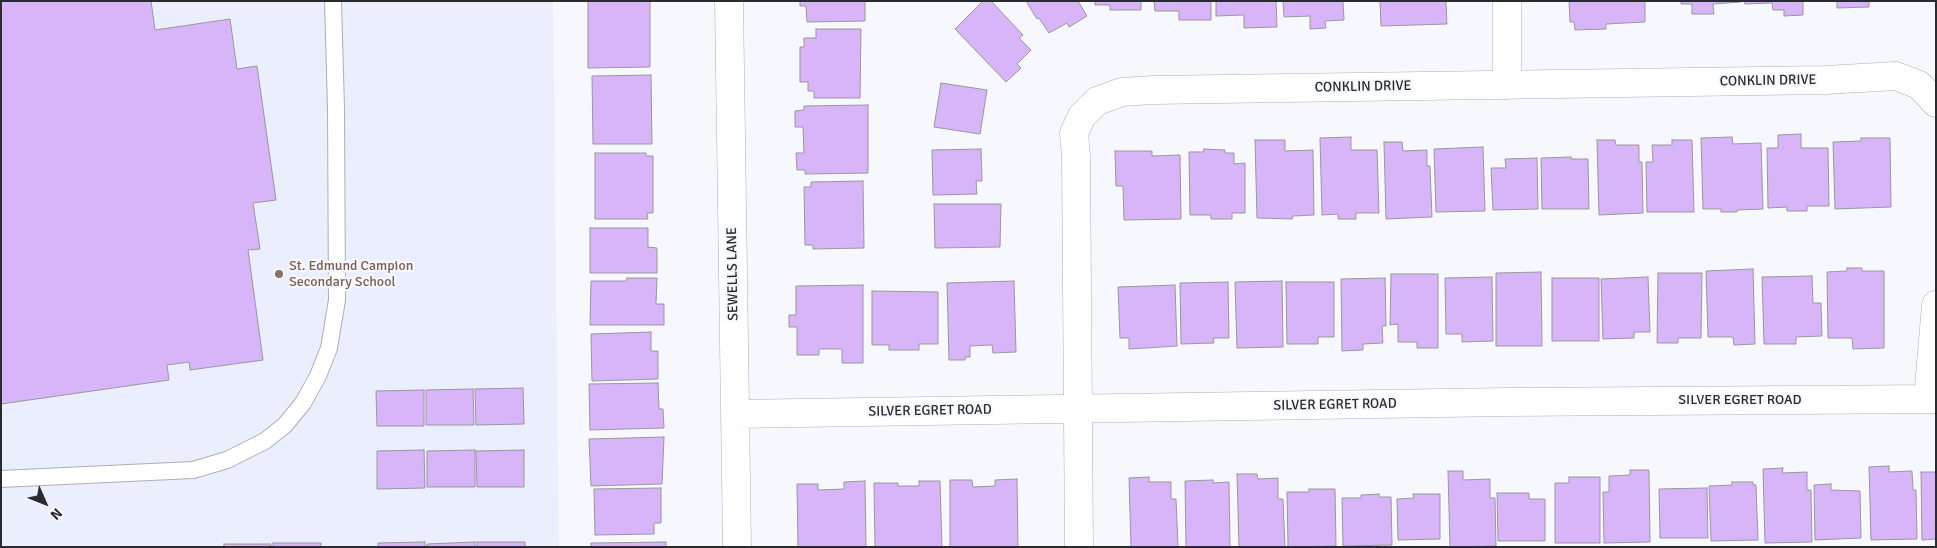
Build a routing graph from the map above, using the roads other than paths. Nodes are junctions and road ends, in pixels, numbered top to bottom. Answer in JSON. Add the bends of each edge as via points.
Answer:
{"nodes":[{"id":1,"x":333,"y":1,"type":"edge"},
{"id":2,"x":729,"y":1,"type":"edge"},
{"id":3,"x":1507,"y":1,"type":"edge"},
{"id":4,"x":1508,"y":85,"type":"junction"},
{"id":5,"x":1936,"y":103,"type":"edge"},
{"id":6,"x":1936,"y":305,"type":"edge"},
{"id":7,"x":1932,"y":399,"type":"edge"},
{"id":8,"x":1078,"y":408,"type":"junction"},
{"id":9,"x":735,"y":414,"type":"junction"},
{"id":10,"x":1,"y":479,"type":"edge"},
{"id":11,"x":737,"y":547,"type":"edge"},
{"id":12,"x":1079,"y":547,"type":"edge"}],
"edges":[{"from":1,"to":10,"type":"lane","via":[[336,300],[330,348],[303,403],[285,425],[265,441],[227,460],[193,470]]},
{"from":2,"to":9,"type":"street","name":"SEWELLS LANE"},
{"from":3,"to":4,"type":"street"},
{"from":4,"to":5,"type":"street","name":"CONKLIN DRIVE","via":[[1896,76],[1919,85]]},
{"from":4,"to":8,"type":"street","name":"CONKLIN DRIVE","via":[[1153,90],[1122,92],[1097,101],[1082,116],[1074,133]]},
{"from":6,"to":7,"type":"street"},
{"from":7,"to":8,"type":"street","name":"SILVER EGRET ROAD"},
{"from":8,"to":9,"type":"street","name":"SILVER EGRET ROAD"},
{"from":8,"to":12,"type":"street","name":"CONKLIN DRIVE"},
{"from":9,"to":11,"type":"street","name":"SEWELLS LANE"}]}
